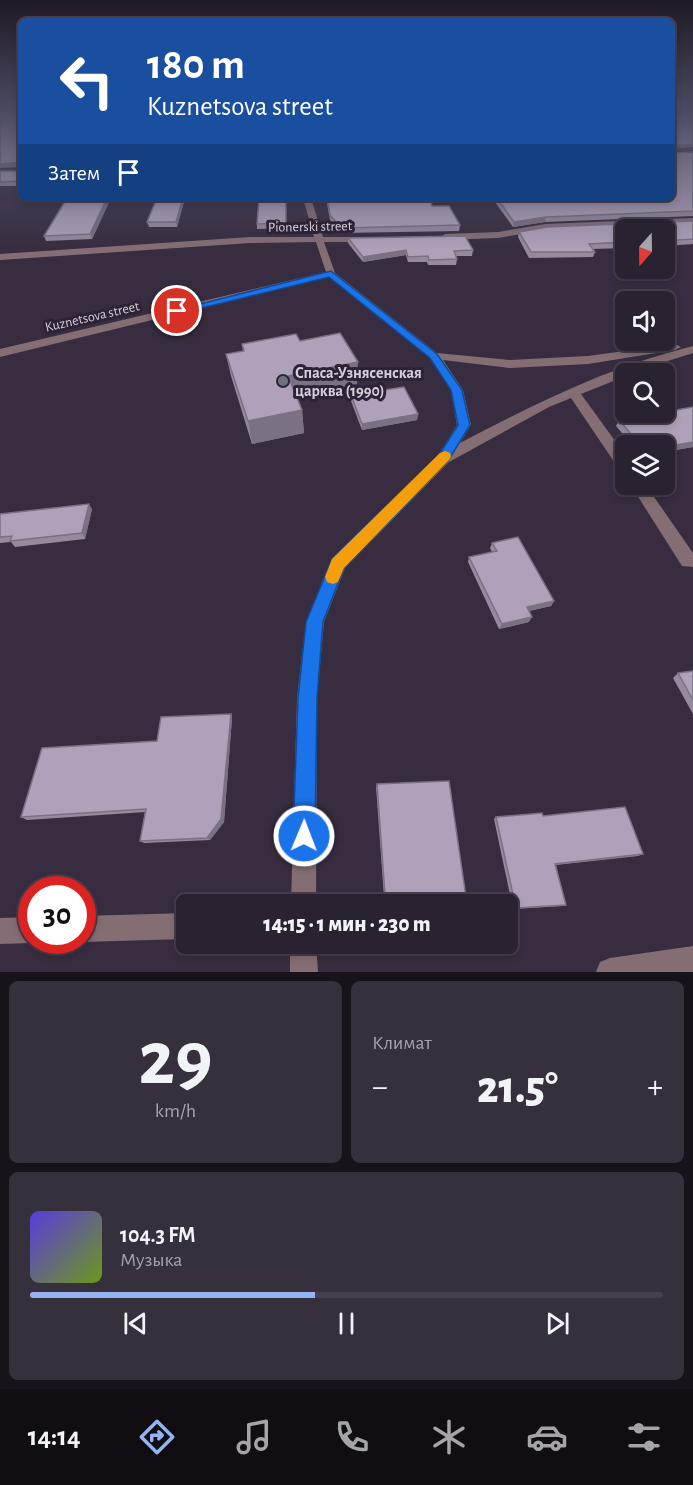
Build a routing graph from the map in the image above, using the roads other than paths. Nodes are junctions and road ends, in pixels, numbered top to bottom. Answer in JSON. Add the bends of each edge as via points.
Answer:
{"nodes":[{"id":1,"x":309,"y":201,"type":"edge"},
{"id":2,"x":693,"y":221,"type":"edge"},
{"id":3,"x":429,"y":237,"type":"edge"},
{"id":4,"x":374,"y":238,"type":"edge"},
{"id":5,"x":319,"y":239,"type":"junction"},
{"id":6,"x":0,"y":257,"type":"edge"},
{"id":7,"x":331,"y":274,"type":"junction"},
{"id":8,"x":693,"y":347,"type":"edge"},
{"id":9,"x":0,"y":353,"type":"edge"},
{"id":10,"x":434,"y":356,"type":"junction"},
{"id":11,"x":573,"y":392,"type":"junction"},
{"id":12,"x":615,"y":452,"type":"edge"},
{"id":13,"x":444,"y":458,"type":"junction"},
{"id":14,"x":644,"y":495,"type":"edge"},
{"id":15,"x":693,"y":560,"type":"edge"},
{"id":16,"x":303,"y":894,"type":"edge"},
{"id":17,"x":176,"y":926,"type":"edge"},
{"id":18,"x":96,"y":929,"type":"edge"},
{"id":19,"x":18,"y":930,"type":"edge"},
{"id":20,"x":0,"y":931,"type":"edge"},
{"id":21,"x":303,"y":954,"type":"edge"},
{"id":22,"x":693,"y":959,"type":"edge"},
{"id":23,"x":304,"y":972,"type":"edge"},
{"id":24,"x":610,"y":972,"type":"edge"}],
"edges":[{"from":1,"to":5,"type":"street"},
{"from":2,"to":3,"type":"street"},
{"from":4,"to":5,"type":"street","name":"Pionerski street"},
{"from":5,"to":6,"type":"street","name":"Pionerski street"},
{"from":5,"to":7,"type":"street"},
{"from":7,"to":9,"type":"street","name":"Kuznetsova street"},
{"from":7,"to":10,"type":"street"},
{"from":8,"to":10,"type":"street","via":[[588,360],[510,364]]},
{"from":8,"to":11,"type":"street"},
{"from":10,"to":13,"type":"street","via":[[457,390],[464,425]]},
{"from":11,"to":12,"type":"street"},
{"from":11,"to":13,"type":"street"},
{"from":13,"to":16,"type":"street","via":[[338,564],[315,622],[307,698]]},
{"from":14,"to":15,"type":"street","via":[[688,561]]},
{"from":17,"to":18,"type":"street"},
{"from":19,"to":20,"type":"street"},
{"from":21,"to":23,"type":"street"},
{"from":22,"to":24,"type":"street"}]}
